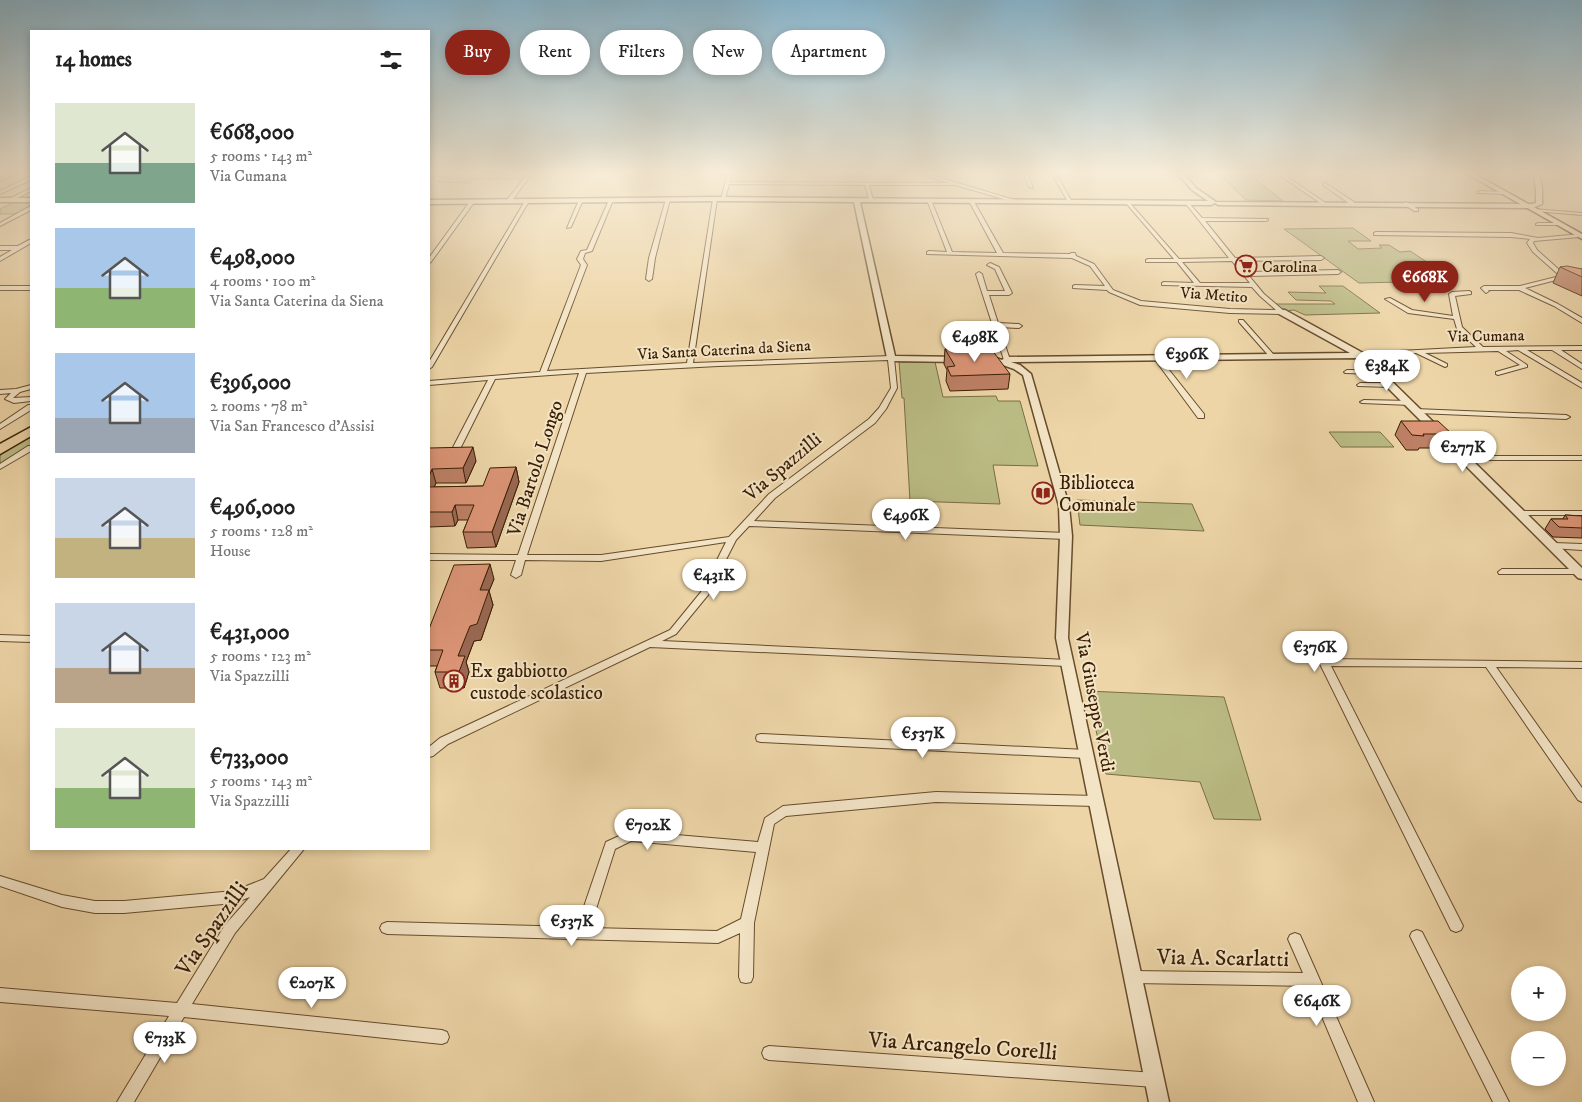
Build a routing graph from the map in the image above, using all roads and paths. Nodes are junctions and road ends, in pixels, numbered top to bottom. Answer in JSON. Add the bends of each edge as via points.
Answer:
{"nodes":[{"id":1,"x":456,"y":223,"type":"edge"},
{"id":2,"x":514,"y":223,"type":"edge"},
{"id":3,"x":571,"y":223,"type":"edge"},
{"id":4,"x":601,"y":223,"type":"edge"},
{"id":5,"x":661,"y":223,"type":"edge"},
{"id":6,"x":710,"y":223,"type":"edge"},
{"id":7,"x":862,"y":223,"type":"edge"},
{"id":8,"x":938,"y":223,"type":"edge"},
{"id":9,"x":984,"y":223,"type":"edge"},
{"id":10,"x":1146,"y":223,"type":"edge"},
{"id":11,"x":1205,"y":223,"type":"edge"},
{"id":12,"x":1538,"y":224,"type":"dead end"},
{"id":13,"x":1558,"y":224,"type":"joint"},
{"id":14,"x":569,"y":227,"type":"dead end"},
{"id":15,"x":1376,"y":234,"type":"dead end"},
{"id":16,"x":1580,"y":236,"type":"edge"},
{"id":17,"x":1537,"y":239,"type":"junction"},
{"id":18,"x":30,"y":242,"type":"edge"},
{"id":19,"x":0,"y":248,"type":"edge"},
{"id":20,"x":18,"y":248,"type":"junction"},
{"id":21,"x":930,"y":253,"type":"dead end"},
{"id":22,"x":950,"y":253,"type":"junction"},
{"id":23,"x":977,"y":253,"type":"junction"},
{"id":24,"x":1000,"y":253,"type":"junction"},
{"id":25,"x":1073,"y":255,"type":"joint"},
{"id":26,"x":1321,"y":258,"type":"dead end"},
{"id":27,"x":0,"y":259,"type":"edge"},
{"id":28,"x":430,"y":260,"type":"edge"},
{"id":29,"x":1234,"y":260,"type":"junction"},
{"id":30,"x":1148,"y":261,"type":"dead end"},
{"id":31,"x":1178,"y":261,"type":"junction"},
{"id":32,"x":1338,"y":272,"type":"dead end"},
{"id":33,"x":978,"y":274,"type":"dead end"},
{"id":34,"x":1245,"y":274,"type":"junction"},
{"id":35,"x":1559,"y":277,"type":"junction"},
{"id":36,"x":648,"y":279,"type":"dead end"},
{"id":37,"x":1566,"y":279,"type":"edge"},
{"id":38,"x":1164,"y":284,"type":"dead end"},
{"id":39,"x":1199,"y":285,"type":"junction"},
{"id":40,"x":1254,"y":285,"type":"junction"},
{"id":41,"x":0,"y":288,"type":"edge"},
{"id":42,"x":30,"y":288,"type":"edge"},
{"id":43,"x":1075,"y":288,"type":"dead end"},
{"id":44,"x":1109,"y":288,"type":"junction"},
{"id":45,"x":1520,"y":288,"type":"junction"},
{"id":46,"x":1486,"y":291,"type":"dead end"},
{"id":47,"x":985,"y":293,"type":"junction"},
{"id":48,"x":1469,"y":293,"type":"dead end"},
{"id":49,"x":1388,"y":299,"type":"dead end"},
{"id":50,"x":1282,"y":312,"type":"junction"},
{"id":51,"x":1458,"y":318,"type":"junction"},
{"id":52,"x":1241,"y":321,"type":"dead end"},
{"id":53,"x":1582,"y":321,"type":"edge"},
{"id":54,"x":996,"y":325,"type":"junction"},
{"id":55,"x":1019,"y":326,"type":"dead end"},
{"id":56,"x":1482,"y":348,"type":"junction"},
{"id":57,"x":1497,"y":348,"type":"junction"},
{"id":58,"x":1519,"y":348,"type":"junction"},
{"id":59,"x":1553,"y":348,"type":"junction"},
{"id":60,"x":1582,"y":348,"type":"edge"},
{"id":61,"x":1416,"y":351,"type":"junction"},
{"id":62,"x":1271,"y":355,"type":"junction"},
{"id":63,"x":1360,"y":355,"type":"junction"},
{"id":64,"x":1156,"y":357,"type":"junction"},
{"id":65,"x":891,"y":358,"type":"junction"},
{"id":66,"x":983,"y":359,"type":"junction"},
{"id":67,"x":1053,"y":359,"type":"junction"},
{"id":68,"x":1006,"y":360,"type":"junction"},
{"id":69,"x":690,"y":364,"type":"junction"},
{"id":70,"x":430,"y":365,"type":"edge"},
{"id":71,"x":1445,"y":365,"type":"dead end"},
{"id":72,"x":1582,"y":367,"type":"edge"},
{"id":73,"x":1025,"y":368,"type":"junction"},
{"id":74,"x":583,"y":371,"type":"junction"},
{"id":75,"x":1347,"y":372,"type":"dead end"},
{"id":76,"x":1377,"y":372,"type":"junction"},
{"id":77,"x":543,"y":373,"type":"junction"},
{"id":78,"x":1498,"y":373,"type":"dead end"},
{"id":79,"x":492,"y":377,"type":"junction"},
{"id":80,"x":430,"y":383,"type":"edge"},
{"id":81,"x":1360,"y":385,"type":"dead end"},
{"id":82,"x":1391,"y":385,"type":"junction"},
{"id":83,"x":1582,"y":386,"type":"edge"},
{"id":84,"x":30,"y":387,"type":"edge"},
{"id":85,"x":18,"y":391,"type":"junction"},
{"id":86,"x":0,"y":392,"type":"edge"},
{"id":87,"x":30,"y":399,"type":"edge"},
{"id":88,"x":14,"y":401,"type":"junction"},
{"id":89,"x":1364,"y":402,"type":"dead end"},
{"id":90,"x":0,"y":403,"type":"edge"},
{"id":91,"x":30,"y":407,"type":"edge"},
{"id":92,"x":1414,"y":407,"type":"junction"},
{"id":93,"x":1201,"y":416,"type":"dead end"},
{"id":94,"x":1566,"y":417,"type":"dead end"},
{"id":95,"x":30,"y":425,"type":"edge"},
{"id":96,"x":0,"y":427,"type":"edge"},
{"id":97,"x":30,"y":433,"type":"edge"},
{"id":98,"x":0,"y":442,"type":"edge"},
{"id":99,"x":30,"y":449,"type":"edge"},
{"id":100,"x":0,"y":450,"type":"edge"},
{"id":101,"x":1465,"y":458,"type":"junction"},
{"id":102,"x":1582,"y":458,"type":"edge"},
{"id":103,"x":451,"y":459,"type":"edge"},
{"id":104,"x":0,"y":466,"type":"edge"},
{"id":105,"x":1520,"y":513,"type":"junction"},
{"id":106,"x":1582,"y":513,"type":"edge"},
{"id":107,"x":747,"y":523,"type":"junction"},
{"id":108,"x":1066,"y":536,"type":"junction"},
{"id":109,"x":732,"y":539,"type":"junction"},
{"id":110,"x":1554,"y":546,"type":"junction"},
{"id":111,"x":1582,"y":547,"type":"edge"},
{"id":112,"x":523,"y":556,"type":"junction"},
{"id":113,"x":430,"y":557,"type":"edge"},
{"id":114,"x":1502,"y":572,"type":"dead end"},
{"id":115,"x":1581,"y":573,"type":"edge"},
{"id":116,"x":516,"y":575,"type":"dead end"},
{"id":117,"x":0,"y":638,"type":"edge"},
{"id":118,"x":30,"y":639,"type":"edge"},
{"id":119,"x":648,"y":644,"type":"junction"},
{"id":120,"x":1488,"y":662,"type":"junction"},
{"id":121,"x":1067,"y":663,"type":"junction"},
{"id":122,"x":1582,"y":665,"type":"edge"},
{"id":123,"x":760,"y":738,"type":"dead end"},
{"id":124,"x":430,"y":752,"type":"edge"},
{"id":125,"x":1086,"y":754,"type":"junction"},
{"id":126,"x":1582,"y":797,"type":"edge"},
{"id":127,"x":1096,"y":801,"type":"junction"},
{"id":128,"x":762,"y":848,"type":"junction"},
{"id":129,"x":297,"y":850,"type":"edge"},
{"id":130,"x":0,"y":881,"type":"edge"},
{"id":131,"x":269,"y":883,"type":"junction"},
{"id":132,"x":747,"y":923,"type":"junction"},
{"id":133,"x":1456,"y":926,"type":"dead end"},
{"id":134,"x":388,"y":928,"type":"dead end"},
{"id":135,"x":582,"y":933,"type":"junction"},
{"id":136,"x":1417,"y":936,"type":"dead end"},
{"id":137,"x":1295,"y":939,"type":"dead end"},
{"id":138,"x":746,"y":977,"type":"dead end"},
{"id":139,"x":1133,"y":977,"type":"junction"},
{"id":140,"x":1312,"y":980,"type":"junction"},
{"id":141,"x":0,"y":995,"type":"edge"},
{"id":142,"x":180,"y":1010,"type":"junction"},
{"id":143,"x":442,"y":1038,"type":"dead end"},
{"id":144,"x":769,"y":1053,"type":"dead end"},
{"id":145,"x":1155,"y":1080,"type":"junction"},
{"id":146,"x":125,"y":1102,"type":"edge"},
{"id":147,"x":1159,"y":1102,"type":"edge"},
{"id":148,"x":1366,"y":1102,"type":"edge"},
{"id":149,"x":1502,"y":1102,"type":"edge"}],
"edges":[{"from":1,"to":28,"type":"street"},
{"from":2,"to":70,"type":"street"},
{"from":3,"to":14,"type":"street"},
{"from":4,"to":77,"type":"street","via":[[589,251],[583,252],[580,259],[584,265]]},
{"from":5,"to":36,"type":"street"},
{"from":6,"to":69,"type":"street"},
{"from":7,"to":65,"type":"street"},
{"from":8,"to":22,"type":"street"},
{"from":9,"to":24,"type":"street"},
{"from":10,"to":31,"type":"street"},
{"from":11,"to":29,"type":"street"},
{"from":12,"to":13,"type":"street"},
{"from":13,"to":16,"type":"main road"},
{"from":15,"to":17,"type":"street"},
{"from":16,"to":17,"type":"street"},
{"from":17,"to":35,"type":"street","via":[[1530,243],[1562,275]]},
{"from":18,"to":20,"type":"street"},
{"from":19,"to":20,"type":"street"},
{"from":20,"to":27,"type":"street"},
{"from":21,"to":22,"type":"street","name":"Via Metito"},
{"from":22,"to":23,"type":"street","name":"Via Metito"},
{"from":23,"to":24,"type":"street","name":"Via Metito"},
{"from":23,"to":47,"type":"street","via":[[981,260],[997,268],[1009,293]]},
{"from":24,"to":25,"type":"street","name":"Via Metito"},
{"from":25,"to":44,"type":"street","name":"Via Metito","via":[[1092,265]]},
{"from":26,"to":29,"type":"street"},
{"from":29,"to":31,"type":"street"},
{"from":29,"to":34,"type":"street"},
{"from":30,"to":31,"type":"street"},
{"from":31,"to":39,"type":"street"},
{"from":32,"to":34,"type":"street"},
{"from":33,"to":47,"type":"street"},
{"from":34,"to":40,"type":"street"},
{"from":35,"to":37,"type":"street"},
{"from":35,"to":45,"type":"street"},
{"from":38,"to":39,"type":"street"},
{"from":39,"to":40,"type":"street"},
{"from":40,"to":50,"type":"street"},
{"from":41,"to":42,"type":"street"},
{"from":43,"to":44,"type":"street"},
{"from":44,"to":50,"type":"street","name":"Via Metito","via":[[1128,300],[1146,304]]},
{"from":45,"to":46,"type":"street","via":[[1484,288]]},
{"from":45,"to":53,"type":"street"},
{"from":47,"to":54,"type":"street"},
{"from":48,"to":51,"type":"street","via":[[1452,294]]},
{"from":49,"to":51,"type":"street","via":[[1410,312]]},
{"from":50,"to":63,"type":"street","name":"Via Metito"},
{"from":51,"to":56,"type":"street","via":[[1459,328]]},
{"from":52,"to":62,"type":"street"},
{"from":54,"to":55,"type":"street"},
{"from":54,"to":68,"type":"street"},
{"from":56,"to":57,"type":"street","name":"Via Cumana"},
{"from":56,"to":61,"type":"street","name":"Via Cumana"},
{"from":57,"to":58,"type":"street","name":"Via Cumana"},
{"from":57,"to":78,"type":"street","via":[[1525,366]]},
{"from":58,"to":59,"type":"street","name":"Via Cumana"},
{"from":58,"to":83,"type":"street"},
{"from":59,"to":60,"type":"street","name":"Via Cumana"},
{"from":59,"to":72,"type":"street"},
{"from":61,"to":63,"type":"street","name":"Via Cumana"},
{"from":61,"to":71,"type":"street"},
{"from":62,"to":63,"type":"street","name":"Via Santa Caterina da Siena"},
{"from":62,"to":64,"type":"street","name":"Via Santa Caterina da Siena"},
{"from":63,"to":76,"type":"street","name":"Via Metito"},
{"from":64,"to":67,"type":"street","name":"Via Santa Caterina da Siena"},
{"from":64,"to":93,"type":"street"},
{"from":65,"to":66,"type":"street","name":"Via Santa Caterina da Siena"},
{"from":65,"to":69,"type":"street","name":"Via Santa Caterina da Siena"},
{"from":65,"to":107,"type":"street","name":"Via Spazzilli","via":[[894,388],[872,421],[772,496]]},
{"from":66,"to":68,"type":"street","name":"Via Santa Caterina da Siena"},
{"from":66,"to":73,"type":"street"},
{"from":67,"to":73,"type":"street","name":"Via Santa Caterina da Siena"},
{"from":67,"to":73,"type":"street"},
{"from":68,"to":73,"type":"street","name":"Via Santa Caterina da Siena"},
{"from":69,"to":74,"type":"street","name":"Via Santa Caterina da Siena"},
{"from":73,"to":108,"type":"street","name":"Via Giuseppe Verdi","via":[[1064,506]]},
{"from":74,"to":77,"type":"street","name":"Via Santa Caterina da Siena"},
{"from":74,"to":112,"type":"street","name":"Via Bartolo Longo"},
{"from":75,"to":76,"type":"street"},
{"from":76,"to":82,"type":"street","name":"Via Metito"},
{"from":77,"to":79,"type":"street","name":"Via Santa Caterina da Siena"},
{"from":79,"to":80,"type":"street","name":"Via Santa Caterina da Siena"},
{"from":79,"to":103,"type":"street"},
{"from":81,"to":82,"type":"street"},
{"from":82,"to":92,"type":"street","name":"Via Metito"},
{"from":84,"to":85,"type":"street"},
{"from":85,"to":86,"type":"street"},
{"from":85,"to":88,"type":"street","via":[[8,396],[10,401]]},
{"from":87,"to":88,"type":"street"},
{"from":88,"to":90,"type":"street"},
{"from":89,"to":92,"type":"street"},
{"from":91,"to":96,"type":"street"},
{"from":92,"to":94,"type":"street"},
{"from":92,"to":101,"type":"street","name":"Via Metito"},
{"from":95,"to":98,"type":"highway"},
{"from":97,"to":100,"type":"highway"},
{"from":99,"to":104,"type":"street"},
{"from":101,"to":102,"type":"street"},
{"from":101,"to":105,"type":"street","name":"Via Metito"},
{"from":105,"to":106,"type":"street"},
{"from":105,"to":110,"type":"street","name":"Via Metito"},
{"from":107,"to":108,"type":"street"},
{"from":107,"to":109,"type":"street","name":"Via Spazzilli"},
{"from":108,"to":121,"type":"street","name":"Via Giuseppe Verdi","via":[[1062,638]]},
{"from":109,"to":112,"type":"street","via":[[601,558]]},
{"from":109,"to":119,"type":"street","name":"Via Spazzilli","via":[[705,593],[673,632]]},
{"from":110,"to":111,"type":"street"},
{"from":110,"to":115,"type":"street","name":"Via Metito"},
{"from":112,"to":113,"type":"street"},
{"from":112,"to":116,"type":"street","name":"Via Bartolo Longo"},
{"from":114,"to":115,"type":"street"},
{"from":117,"to":118,"type":"street"},
{"from":119,"to":121,"type":"street"},
{"from":119,"to":124,"type":"street","name":"Via Spazzilli","via":[[444,741]]},
{"from":120,"to":122,"type":"street"},
{"from":120,"to":126,"type":"street"},
{"from":120,"to":133,"type":"street","via":[[1324,662]]},
{"from":121,"to":125,"type":"street","name":"Via Giuseppe Verdi"},
{"from":123,"to":125,"type":"street"},
{"from":125,"to":127,"type":"street","name":"Via Giuseppe Verdi"},
{"from":127,"to":128,"type":"street","name":"Via Giuseppe Verdi","via":[[936,797],[783,811],[769,821]]},
{"from":127,"to":139,"type":"street","name":"Via Giuseppe Verdi"},
{"from":128,"to":132,"type":"street","name":"Via Giuseppe Verdi"},
{"from":128,"to":135,"type":"street","via":[[630,836],[610,846]]},
{"from":129,"to":131,"type":"street","name":"Via Spazzilli"},
{"from":130,"to":131,"type":"street","via":[[62,901],[95,907],[234,897]]},
{"from":131,"to":142,"type":"street","name":"Via Spazzilli","via":[[230,929]]},
{"from":132,"to":135,"type":"street","via":[[718,937]]},
{"from":132,"to":138,"type":"street","name":"Via Giuseppe Verdi"},
{"from":134,"to":135,"type":"street"},
{"from":136,"to":149,"type":"street"},
{"from":137,"to":140,"type":"street"},
{"from":139,"to":140,"type":"street","name":"Via A. Scarlatti"},
{"from":139,"to":145,"type":"street","name":"Via Giuseppe Verdi"},
{"from":140,"to":148,"type":"street"},
{"from":141,"to":142,"type":"street"},
{"from":142,"to":143,"type":"street"},
{"from":142,"to":146,"type":"street","name":"Via Spazzilli"},
{"from":144,"to":145,"type":"street","name":"Via Arcangelo Corelli"},
{"from":145,"to":147,"type":"street","name":"Via Giuseppe Verdi"}]}
